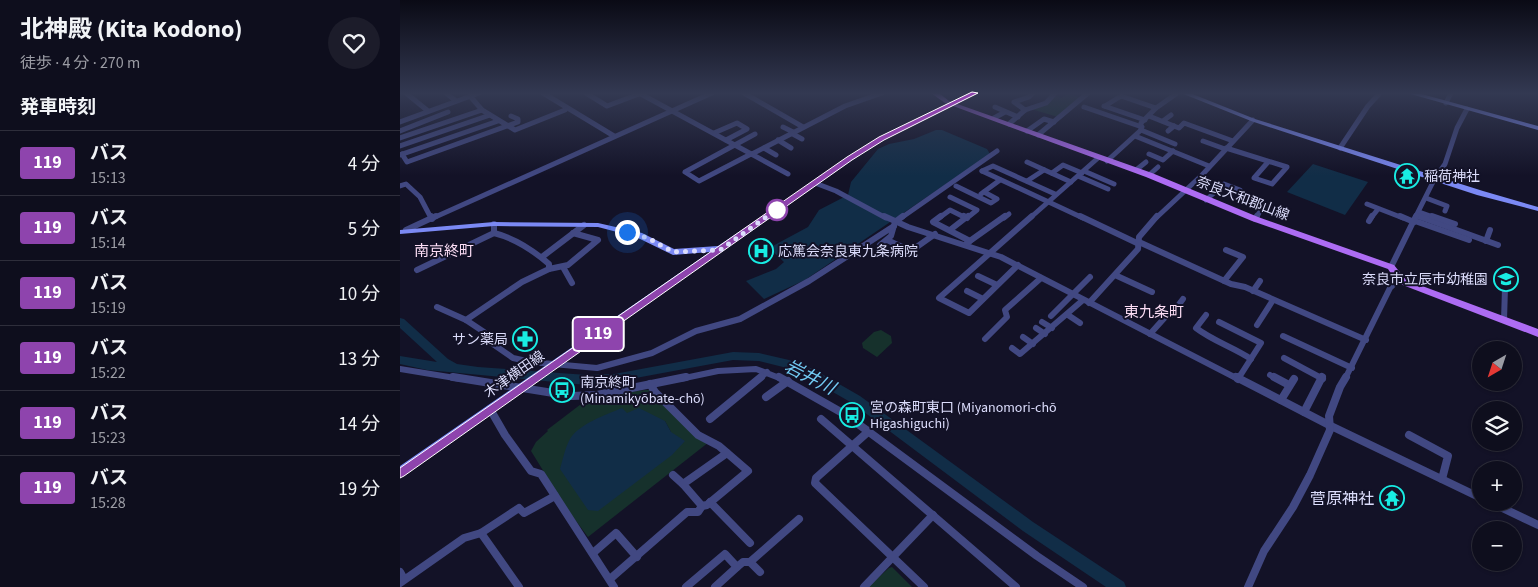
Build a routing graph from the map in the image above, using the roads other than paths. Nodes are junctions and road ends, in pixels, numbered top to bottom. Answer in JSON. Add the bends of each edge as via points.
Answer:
{"nodes":[{"id":1,"x":427,"y":120,"type":"edge"},
{"id":2,"x":450,"y":120,"type":"edge"},
{"id":3,"x":475,"y":120,"type":"edge"},
{"id":4,"x":518,"y":120,"type":"edge"},
{"id":5,"x":539,"y":120,"type":"edge"},
{"id":6,"x":591,"y":120,"type":"edge"},
{"id":7,"x":649,"y":120,"type":"edge"},
{"id":8,"x":692,"y":120,"type":"edge"},
{"id":9,"x":791,"y":120,"type":"edge"},
{"id":10,"x":816,"y":120,"type":"edge"},
{"id":11,"x":920,"y":120,"type":"edge"},
{"id":12,"x":1000,"y":120,"type":"edge"},
{"id":13,"x":1014,"y":120,"type":"edge"},
{"id":14,"x":1042,"y":120,"type":"edge"},
{"id":15,"x":1049,"y":120,"type":"edge"},
{"id":16,"x":1119,"y":120,"type":"edge"},
{"id":17,"x":1144,"y":120,"type":"edge"},
{"id":18,"x":1159,"y":120,"type":"edge"},
{"id":19,"x":1253,"y":120,"type":"edge"},
{"id":20,"x":1254,"y":120,"type":"edge"},
{"id":21,"x":1358,"y":120,"type":"edge"},
{"id":22,"x":1462,"y":120,"type":"edge"},
{"id":23,"x":1510,"y":120,"type":"edge"},
{"id":24,"x":498,"y":121,"type":"joint"},
{"id":25,"x":1162,"y":121,"type":"junction"},
{"id":26,"x":1054,"y":122,"type":"joint"},
{"id":27,"x":1009,"y":124,"type":"junction"},
{"id":28,"x":507,"y":126,"type":"junction"},
{"id":29,"x":1155,"y":126,"type":"dead end"},
{"id":30,"x":1174,"y":126,"type":"junction"},
{"id":31,"x":783,"y":127,"type":"dead end"},
{"id":32,"x":803,"y":127,"type":"junction"},
{"id":33,"x":1538,"y":128,"type":"edge"},
{"id":34,"x":426,"y":129,"type":"junction"},
{"id":35,"x":1141,"y":129,"type":"junction"},
{"id":36,"x":400,"y":131,"type":"edge"},
{"id":37,"x":1027,"y":131,"type":"junction"},
{"id":38,"x":1168,"y":131,"type":"dead end"},
{"id":39,"x":714,"y":133,"type":"junction"},
{"id":40,"x":792,"y":133,"type":"junction"},
{"id":41,"x":754,"y":134,"type":"dead end"},
{"id":42,"x":433,"y":135,"type":"junction"},
{"id":43,"x":1038,"y":135,"type":"junction"},
{"id":44,"x":614,"y":136,"type":"junction"},
{"id":45,"x":1135,"y":136,"type":"junction"},
{"id":46,"x":400,"y":138,"type":"edge"},
{"id":47,"x":802,"y":139,"type":"dead end"},
{"id":48,"x":726,"y":140,"type":"junction"},
{"id":49,"x":778,"y":140,"type":"junction"},
{"id":50,"x":440,"y":141,"type":"junction"},
{"id":51,"x":1203,"y":141,"type":"dead end"},
{"id":52,"x":1234,"y":141,"type":"junction"},
{"id":53,"x":1175,"y":144,"type":"dead end"},
{"id":54,"x":400,"y":146,"type":"edge"},
{"id":55,"x":735,"y":146,"type":"junction"},
{"id":56,"x":446,"y":148,"type":"junction"},
{"id":57,"x":764,"y":148,"type":"junction"},
{"id":58,"x":792,"y":148,"type":"dead end"},
{"id":59,"x":1340,"y":148,"type":"junction"},
{"id":60,"x":1226,"y":149,"type":"junction"},
{"id":61,"x":997,"y":151,"type":"dead end"},
{"id":62,"x":1173,"y":151,"type":"junction"},
{"id":63,"x":751,"y":154,"type":"junction"},
{"id":64,"x":1149,"y":154,"type":"dead end"},
{"id":65,"x":401,"y":155,"type":"edge"},
{"id":66,"x":776,"y":155,"type":"dead end"},
{"id":67,"x":1103,"y":159,"type":"junction"},
{"id":68,"x":1027,"y":162,"type":"dead end"},
{"id":69,"x":1146,"y":162,"type":"dead end"},
{"id":70,"x":1268,"y":162,"type":"junction"},
{"id":71,"x":1160,"y":163,"type":"junction"},
{"id":72,"x":1209,"y":166,"type":"junction"},
{"id":73,"x":1044,"y":170,"type":"junction"},
{"id":74,"x":1136,"y":170,"type":"junction"},
{"id":75,"x":1052,"y":173,"type":"junction"},
{"id":76,"x":1081,"y":173,"type":"junction"},
{"id":77,"x":788,"y":174,"type":"dead end"},
{"id":78,"x":1149,"y":175,"type":"junction"},
{"id":79,"x":1434,"y":179,"type":"junction"},
{"id":80,"x":1000,"y":180,"type":"junction"},
{"id":81,"x":1027,"y":181,"type":"junction"},
{"id":82,"x":1071,"y":182,"type":"junction"},
{"id":83,"x":815,"y":183,"type":"junction"},
{"id":84,"x":1114,"y":184,"type":"dead end"},
{"id":85,"x":400,"y":186,"type":"edge"},
{"id":86,"x":956,"y":186,"type":"dead end"},
{"id":87,"x":1108,"y":189,"type":"dead end"},
{"id":88,"x":1185,"y":190,"type":"junction"},
{"id":89,"x":1240,"y":190,"type":"dead end"},
{"id":90,"x":984,"y":192,"type":"junction"},
{"id":91,"x":1055,"y":194,"type":"junction"},
{"id":92,"x":978,"y":196,"type":"junction"},
{"id":93,"x":950,"y":197,"type":"dead end"},
{"id":94,"x":1426,"y":198,"type":"junction"},
{"id":95,"x":1206,"y":200,"type":"junction"},
{"id":96,"x":1047,"y":202,"type":"junction"},
{"id":97,"x":1367,"y":204,"type":"dead end"},
{"id":98,"x":1262,"y":208,"type":"dead end"},
{"id":99,"x":1378,"y":209,"type":"junction"},
{"id":100,"x":1538,"y":209,"type":"edge"},
{"id":101,"x":1445,"y":211,"type":"dead end"},
{"id":102,"x":1009,"y":214,"type":"dead end"},
{"id":103,"x":966,"y":218,"type":"junction"},
{"id":104,"x":1416,"y":218,"type":"junction"},
{"id":105,"x":432,"y":219,"type":"junction"},
{"id":106,"x":1254,"y":219,"type":"junction"},
{"id":107,"x":1369,"y":222,"type":"dead end"},
{"id":108,"x":894,"y":224,"type":"junction"},
{"id":109,"x":1455,"y":224,"type":"dead end"},
{"id":110,"x":584,"y":225,"type":"junction"},
{"id":111,"x":494,"y":228,"type":"junction"},
{"id":112,"x":950,"y":230,"type":"junction"},
{"id":113,"x":1490,"y":230,"type":"dead end"},
{"id":114,"x":403,"y":231,"type":"edge"},
{"id":115,"x":573,"y":233,"type":"junction"},
{"id":116,"x":935,"y":234,"type":"junction"},
{"id":117,"x":887,"y":240,"type":"junction"},
{"id":118,"x":1469,"y":240,"type":"dead end"},
{"id":119,"x":1486,"y":241,"type":"junction"},
{"id":120,"x":968,"y":242,"type":"junction"},
{"id":121,"x":1139,"y":243,"type":"junction"},
{"id":122,"x":880,"y":245,"type":"dead end"},
{"id":123,"x":1498,"y":245,"type":"dead end"},
{"id":124,"x":720,"y":250,"type":"junction"},
{"id":125,"x":1226,"y":250,"type":"dead end"},
{"id":126,"x":990,"y":252,"type":"junction"},
{"id":127,"x":542,"y":257,"type":"junction"},
{"id":128,"x":1018,"y":265,"type":"junction"},
{"id":129,"x":563,"y":267,"type":"junction"},
{"id":130,"x":1391,"y":267,"type":"junction"},
{"id":131,"x":549,"y":269,"type":"junction"},
{"id":132,"x":417,"y":270,"type":"dead end"},
{"id":133,"x":1115,"y":275,"type":"junction"},
{"id":134,"x":978,"y":276,"type":"dead end"},
{"id":135,"x":1090,"y":277,"type":"dead end"},
{"id":136,"x":1041,"y":278,"type":"junction"},
{"id":137,"x":1399,"y":279,"type":"junction"},
{"id":138,"x":1224,"y":281,"type":"junction"},
{"id":139,"x":1260,"y":281,"type":"dead end"},
{"id":140,"x":572,"y":283,"type":"dead end"},
{"id":141,"x":997,"y":284,"type":"junction"},
{"id":142,"x":1505,"y":288,"type":"dead end"},
{"id":143,"x":967,"y":291,"type":"dead end"},
{"id":144,"x":1253,"y":291,"type":"junction"},
{"id":145,"x":1152,"y":292,"type":"dead end"},
{"id":146,"x":1073,"y":294,"type":"junction"},
{"id":147,"x":983,"y":299,"type":"junction"},
{"id":148,"x":1183,"y":299,"type":"dead end"},
{"id":149,"x":1273,"y":300,"type":"junction"},
{"id":150,"x":1086,"y":301,"type":"junction"},
{"id":151,"x":437,"y":307,"type":"dead end"},
{"id":152,"x":1068,"y":315,"type":"junction"},
{"id":153,"x":1206,"y":315,"type":"dead end"},
{"id":154,"x":1051,"y":316,"type":"dead end"},
{"id":155,"x":466,"y":320,"type":"junction"},
{"id":156,"x":1504,"y":320,"type":"junction"},
{"id":157,"x":1042,"y":322,"type":"dead end"},
{"id":158,"x":1080,"y":322,"type":"dead end"},
{"id":159,"x":1220,"y":322,"type":"dead end"},
{"id":160,"x":1257,"y":325,"type":"dead end"},
{"id":161,"x":1036,"y":328,"type":"dead end"},
{"id":162,"x":1052,"y":328,"type":"junction"},
{"id":163,"x":1538,"y":333,"type":"edge"},
{"id":164,"x":1045,"y":334,"type":"junction"},
{"id":165,"x":1150,"y":334,"type":"junction"},
{"id":166,"x":1283,"y":336,"type":"dead end"},
{"id":167,"x":1022,"y":337,"type":"dead end"},
{"id":168,"x":985,"y":338,"type":"dead end"},
{"id":169,"x":1366,"y":340,"type":"junction"},
{"id":170,"x":1033,"y":344,"type":"junction"},
{"id":171,"x":1012,"y":348,"type":"dead end"},
{"id":172,"x":1284,"y":358,"type":"dead end"},
{"id":173,"x":1251,"y":359,"type":"junction"},
{"id":174,"x":553,"y":365,"type":"junction"},
{"id":175,"x":400,"y":368,"type":"edge"},
{"id":176,"x":1352,"y":368,"type":"junction"},
{"id":177,"x":767,"y":372,"type":"junction"},
{"id":178,"x":1270,"y":375,"type":"dead end"},
{"id":179,"x":1238,"y":379,"type":"junction"},
{"id":180,"x":788,"y":380,"type":"junction"},
{"id":181,"x":650,"y":384,"type":"junction"},
{"id":182,"x":523,"y":386,"type":"junction"},
{"id":183,"x":766,"y":397,"type":"dead end"},
{"id":184,"x":1280,"y":400,"type":"junction"},
{"id":185,"x":490,"y":409,"type":"junction"},
{"id":186,"x":1304,"y":412,"type":"junction"},
{"id":187,"x":710,"y":419,"type":"dead end"},
{"id":188,"x":820,"y":419,"type":"dead end"},
{"id":189,"x":1329,"y":425,"type":"junction"},
{"id":190,"x":869,"y":431,"type":"junction"},
{"id":191,"x":1409,"y":435,"type":"dead end"},
{"id":192,"x":853,"y":446,"type":"junction"},
{"id":193,"x":727,"y":453,"type":"junction"},
{"id":194,"x":400,"y":472,"type":"edge"},
{"id":195,"x":673,"y":475,"type":"dead end"},
{"id":196,"x":1442,"y":479,"type":"junction"},
{"id":197,"x":683,"y":484,"type":"junction"},
{"id":198,"x":1472,"y":494,"type":"edge"},
{"id":199,"x":555,"y":496,"type":"junction"},
{"id":200,"x":706,"y":504,"type":"junction"},
{"id":201,"x":1509,"y":511,"type":"edge"},
{"id":202,"x":933,"y":515,"type":"junction"},
{"id":203,"x":800,"y":519,"type":"dead end"},
{"id":204,"x":1538,"y":525,"type":"edge"},
{"id":205,"x":481,"y":533,"type":"junction"},
{"id":206,"x":750,"y":543,"type":"dead end"},
{"id":207,"x":592,"y":553,"type":"junction"},
{"id":208,"x":637,"y":557,"type":"junction"},
{"id":209,"x":892,"y":558,"type":"junction"},
{"id":210,"x":750,"y":562,"type":"junction"},
{"id":211,"x":738,"y":567,"type":"junction"},
{"id":212,"x":760,"y":572,"type":"dead end"},
{"id":213,"x":402,"y":578,"type":"edge"},
{"id":214,"x":612,"y":583,"type":"edge"},
{"id":215,"x":1077,"y":585,"type":"edge"},
{"id":216,"x":519,"y":587,"type":"edge"},
{"id":217,"x":686,"y":587,"type":"edge"},
{"id":218,"x":715,"y":587,"type":"edge"},
{"id":219,"x":864,"y":587,"type":"edge"},
{"id":220,"x":924,"y":587,"type":"edge"},
{"id":221,"x":1016,"y":587,"type":"edge"},
{"id":222,"x":1248,"y":587,"type":"edge"}],
"edges":[{"from":1,"to":36,"type":"street"},
{"from":2,"to":34,"type":"street"},
{"from":3,"to":42,"type":"street"},
{"from":4,"to":28,"type":"street"},
{"from":5,"to":28,"type":"street","via":[[515,130]]},
{"from":6,"to":44,"type":"street"},
{"from":7,"to":44,"type":"street"},
{"from":8,"to":39,"type":"street"},
{"from":9,"to":32,"type":"street"},
{"from":10,"to":32,"type":"street"},
{"from":11,"to":83,"type":"street","name":"木津横田線","via":[[882,139]]},
{"from":12,"to":27,"type":"main road","name":"奈良大和郡山線"},
{"from":13,"to":27,"type":"street"},
{"from":14,"to":37,"type":"street"},
{"from":15,"to":26,"type":"street"},
{"from":16,"to":35,"type":"street"},
{"from":17,"to":35,"type":"street"},
{"from":18,"to":25,"type":"street"},
{"from":19,"to":52,"type":"street"},
{"from":20,"to":59,"type":"street"},
{"from":21,"to":59,"type":"street"},
{"from":22,"to":79,"type":"street","via":[[1445,164]]},
{"from":23,"to":33,"type":"street"},
{"from":24,"to":28,"type":"street"},
{"from":24,"to":50,"type":"street"},
{"from":25,"to":29,"type":"street"},
{"from":25,"to":30,"type":"street"},
{"from":26,"to":43,"type":"street"},
{"from":27,"to":37,"type":"main road","name":"奈良大和郡山線"},
{"from":28,"to":56,"type":"street"},
{"from":30,"to":38,"type":"street"},
{"from":30,"to":52,"type":"street","via":[[1179,128],[1185,122]]},
{"from":31,"to":40,"type":"street"},
{"from":32,"to":40,"type":"street"},
{"from":34,"to":42,"type":"street"},
{"from":34,"to":46,"type":"street"},
{"from":35,"to":45,"type":"street"},
{"from":35,"to":53,"type":"street"},
{"from":37,"to":43,"type":"main road","name":"奈良大和郡山線"},
{"from":39,"to":48,"type":"street"},
{"from":39,"to":48,"type":"street","via":[[737,123],[747,129]]},
{"from":40,"to":47,"type":"street"},
{"from":40,"to":49,"type":"street"},
{"from":41,"to":55,"type":"street"},
{"from":42,"to":50,"type":"street"},
{"from":42,"to":54,"type":"street"},
{"from":43,"to":67,"type":"main road","name":"奈良大和郡山線"},
{"from":44,"to":105,"type":"street"},
{"from":45,"to":62,"type":"street"},
{"from":45,"to":67,"type":"street"},
{"from":48,"to":55,"type":"street"},
{"from":49,"to":57,"type":"street"},
{"from":49,"to":58,"type":"street"},
{"from":50,"to":56,"type":"street"},
{"from":50,"to":65,"type":"street"},
{"from":51,"to":60,"type":"street"},
{"from":52,"to":60,"type":"street"},
{"from":55,"to":63,"type":"street"},
{"from":55,"to":63,"type":"street","via":[[685,172],[699,180]]},
{"from":56,"to":65,"type":"street","via":[[407,162]]},
{"from":57,"to":63,"type":"street"},
{"from":57,"to":66,"type":"street"},
{"from":59,"to":79,"type":"street"},
{"from":60,"to":70,"type":"street"},
{"from":60,"to":72,"type":"street"},
{"from":61,"to":108,"type":"street"},
{"from":62,"to":71,"type":"street"},
{"from":62,"to":72,"type":"street"},
{"from":63,"to":77,"type":"street"},
{"from":64,"to":71,"type":"street"},
{"from":67,"to":74,"type":"main road","name":"奈良大和郡山線"},
{"from":67,"to":76,"type":"street"},
{"from":68,"to":73,"type":"street"},
{"from":69,"to":74,"type":"street"},
{"from":70,"to":70,"type":"street","via":[[1287,167],[1272,184],[1254,178]]},
{"from":71,"to":78,"type":"street"},
{"from":72,"to":88,"type":"street"},
{"from":73,"to":75,"type":"street"},
{"from":73,"to":81,"type":"street"},
{"from":74,"to":78,"type":"main road","name":"奈良大和郡山線"},
{"from":75,"to":76,"type":"street","via":[[1063,165]]},
{"from":75,"to":82,"type":"street"},
{"from":76,"to":82,"type":"street"},
{"from":76,"to":84,"type":"street"},
{"from":76,"to":87,"type":"street"},
{"from":78,"to":88,"type":"main road","name":"奈良大和郡山線"},
{"from":79,"to":94,"type":"street"},
{"from":79,"to":100,"type":"street"},
{"from":80,"to":81,"type":"street","via":[[982,171],[993,166]]},
{"from":80,"to":90,"type":"street"},
{"from":80,"to":96,"type":"street"},
{"from":81,"to":91,"type":"street"},
{"from":82,"to":91,"type":"street"},
{"from":83,"to":108,"type":"street"},
{"from":83,"to":124,"type":"street","name":"木津横田線"},
{"from":85,"to":105,"type":"street","via":[[406,184],[420,197]]},
{"from":86,"to":92,"type":"street"},
{"from":88,"to":95,"type":"main road","name":"奈良大和郡山線"},
{"from":88,"to":121,"type":"street","via":[[1157,216]]},
{"from":89,"to":95,"type":"street","via":[[1224,184]]},
{"from":90,"to":92,"type":"street"},
{"from":90,"to":92,"type":"street","via":[[997,199],[990,203]]},
{"from":91,"to":96,"type":"street"},
{"from":93,"to":103,"type":"street","via":[[977,210]]},
{"from":94,"to":101,"type":"street","via":[[1447,206]]},
{"from":94,"to":104,"type":"street"},
{"from":95,"to":106,"type":"main road","name":"奈良大和郡山線"},
{"from":96,"to":121,"type":"street"},
{"from":96,"to":126,"type":"street"},
{"from":97,"to":99,"type":"street"},
{"from":98,"to":106,"type":"street"},
{"from":99,"to":104,"type":"street"},
{"from":99,"to":107,"type":"street"},
{"from":102,"to":120,"type":"street"},
{"from":103,"to":112,"type":"street"},
{"from":103,"to":112,"type":"street","via":[[950,210],[933,222]]},
{"from":104,"to":109,"type":"street"},
{"from":104,"to":118,"type":"street"},
{"from":104,"to":119,"type":"street"},
{"from":104,"to":130,"type":"street"},
{"from":105,"to":114,"type":"street"},
{"from":106,"to":130,"type":"main road","name":"奈良大和郡山線"},
{"from":108,"to":116,"type":"street"},
{"from":108,"to":117,"type":"street","via":[[892,236]]},
{"from":108,"to":174,"type":"street","via":[[809,281],[740,320],[713,325],[652,353],[597,368]]},
{"from":110,"to":111,"type":"street"},
{"from":110,"to":115,"type":"street"},
{"from":110,"to":124,"type":"street","via":[[598,225],[639,235],[673,252]]},
{"from":111,"to":114,"type":"street"},
{"from":111,"to":127,"type":"street"},
{"from":111,"to":132,"type":"street"},
{"from":112,"to":120,"type":"street"},
{"from":113,"to":119,"type":"street"},
{"from":115,"to":127,"type":"street"},
{"from":115,"to":129,"type":"street","via":[[598,240]]},
{"from":116,"to":117,"type":"street","via":[[911,251]]},
{"from":116,"to":120,"type":"street"},
{"from":117,"to":122,"type":"street"},
{"from":119,"to":123,"type":"street"},
{"from":120,"to":126,"type":"street"},
{"from":121,"to":133,"type":"street","via":[[1138,249]]},
{"from":121,"to":138,"type":"street"},
{"from":124,"to":174,"type":"street","name":"木津横田線"},
{"from":125,"to":138,"type":"street","via":[[1243,258]]},
{"from":126,"to":128,"type":"street"},
{"from":126,"to":147,"type":"street","via":[[939,298],[969,313]]},
{"from":127,"to":131,"type":"street","via":[[549,264]]},
{"from":128,"to":136,"type":"street"},
{"from":128,"to":141,"type":"street"},
{"from":129,"to":131,"type":"street"},
{"from":129,"to":140,"type":"street"},
{"from":130,"to":137,"type":"main road"},
{"from":131,"to":155,"type":"street","via":[[522,282]]},
{"from":133,"to":145,"type":"street"},
{"from":133,"to":150,"type":"street"},
{"from":134,"to":141,"type":"street"},
{"from":135,"to":146,"type":"street"},
{"from":136,"to":146,"type":"street"},
{"from":136,"to":168,"type":"street","via":[[1005,310],[1007,317]]},
{"from":137,"to":156,"type":"main road"},
{"from":137,"to":169,"type":"street","via":[[1390,288]]},
{"from":138,"to":144,"type":"street"},
{"from":139,"to":144,"type":"street"},
{"from":141,"to":147,"type":"street"},
{"from":142,"to":156,"type":"street"},
{"from":143,"to":147,"type":"street"},
{"from":144,"to":149,"type":"street"},
{"from":146,"to":150,"type":"street"},
{"from":146,"to":154,"type":"street"},
{"from":148,"to":165,"type":"street"},
{"from":149,"to":160,"type":"street"},
{"from":149,"to":169,"type":"street"},
{"from":150,"to":152,"type":"street"},
{"from":150,"to":165,"type":"street"},
{"from":151,"to":155,"type":"street"},
{"from":152,"to":158,"type":"street"},
{"from":152,"to":162,"type":"street"},
{"from":153,"to":173,"type":"street","via":[[1196,328]]},
{"from":155,"to":174,"type":"street","via":[[513,358]]},
{"from":156,"to":163,"type":"main road"},
{"from":157,"to":162,"type":"street"},
{"from":159,"to":173,"type":"street","via":[[1261,343]]},
{"from":161,"to":164,"type":"street"},
{"from":162,"to":164,"type":"street"},
{"from":164,"to":170,"type":"street"},
{"from":165,"to":179,"type":"street"},
{"from":166,"to":176,"type":"street"},
{"from":167,"to":170,"type":"street"},
{"from":169,"to":176,"type":"street"},
{"from":170,"to":171,"type":"street","via":[[1020,354]]},
{"from":172,"to":186,"type":"street","via":[[1323,378]]},
{"from":173,"to":179,"type":"street"},
{"from":174,"to":182,"type":"street","name":"木津横田線"},
{"from":175,"to":182,"type":"street"},
{"from":176,"to":189,"type":"street","via":[[1340,387],[1329,416]]},
{"from":177,"to":180,"type":"street"},
{"from":177,"to":181,"type":"street","via":[[718,371]]},
{"from":177,"to":187,"type":"street"},
{"from":178,"to":184,"type":"street","via":[[1292,382]]},
{"from":179,"to":184,"type":"street"},
{"from":180,"to":183,"type":"street"},
{"from":180,"to":190,"type":"street"},
{"from":181,"to":182,"type":"street","via":[[597,395],[572,396]]},
{"from":181,"to":193,"type":"street","via":[[698,435]]},
{"from":182,"to":185,"type":"street","name":"木津横田線"},
{"from":184,"to":186,"type":"street"},
{"from":185,"to":194,"type":"street","name":"木津横田線"},
{"from":185,"to":199,"type":"street","via":[[505,435],[532,471],[541,474]]},
{"from":186,"to":189,"type":"street"},
{"from":188,"to":192,"type":"street"},
{"from":189,"to":196,"type":"street"},
{"from":189,"to":222,"type":"street","via":[[1330,430],[1310,476],[1264,551]]},
{"from":190,"to":192,"type":"street"},
{"from":190,"to":215,"type":"street"},
{"from":191,"to":196,"type":"street","via":[[1448,456]]},
{"from":192,"to":202,"type":"street"},
{"from":192,"to":209,"type":"street","via":[[816,478],[815,483]]},
{"from":193,"to":197,"type":"street"},
{"from":193,"to":200,"type":"street","via":[[748,471]]},
{"from":195,"to":197,"type":"street"},
{"from":196,"to":198,"type":"street"},
{"from":197,"to":200,"type":"street"},
{"from":199,"to":205,"type":"street","via":[[524,513],[519,508]]},
{"from":199,"to":207,"type":"street"},
{"from":200,"to":206,"type":"street"},
{"from":200,"to":208,"type":"street","via":[[698,512],[687,512]]},
{"from":201,"to":204,"type":"street"},
{"from":202,"to":209,"type":"street"},
{"from":202,"to":221,"type":"street"},
{"from":203,"to":210,"type":"street"},
{"from":205,"to":213,"type":"street","via":[[464,538]]},
{"from":205,"to":216,"type":"street"},
{"from":207,"to":208,"type":"street","via":[[616,534]]},
{"from":207,"to":214,"type":"street"},
{"from":208,"to":214,"type":"street"},
{"from":209,"to":219,"type":"street"},
{"from":209,"to":220,"type":"street"},
{"from":210,"to":211,"type":"street","via":[[743,562]]},
{"from":210,"to":212,"type":"street"},
{"from":211,"to":217,"type":"street","via":[[725,554]]},
{"from":211,"to":218,"type":"street"}]}
